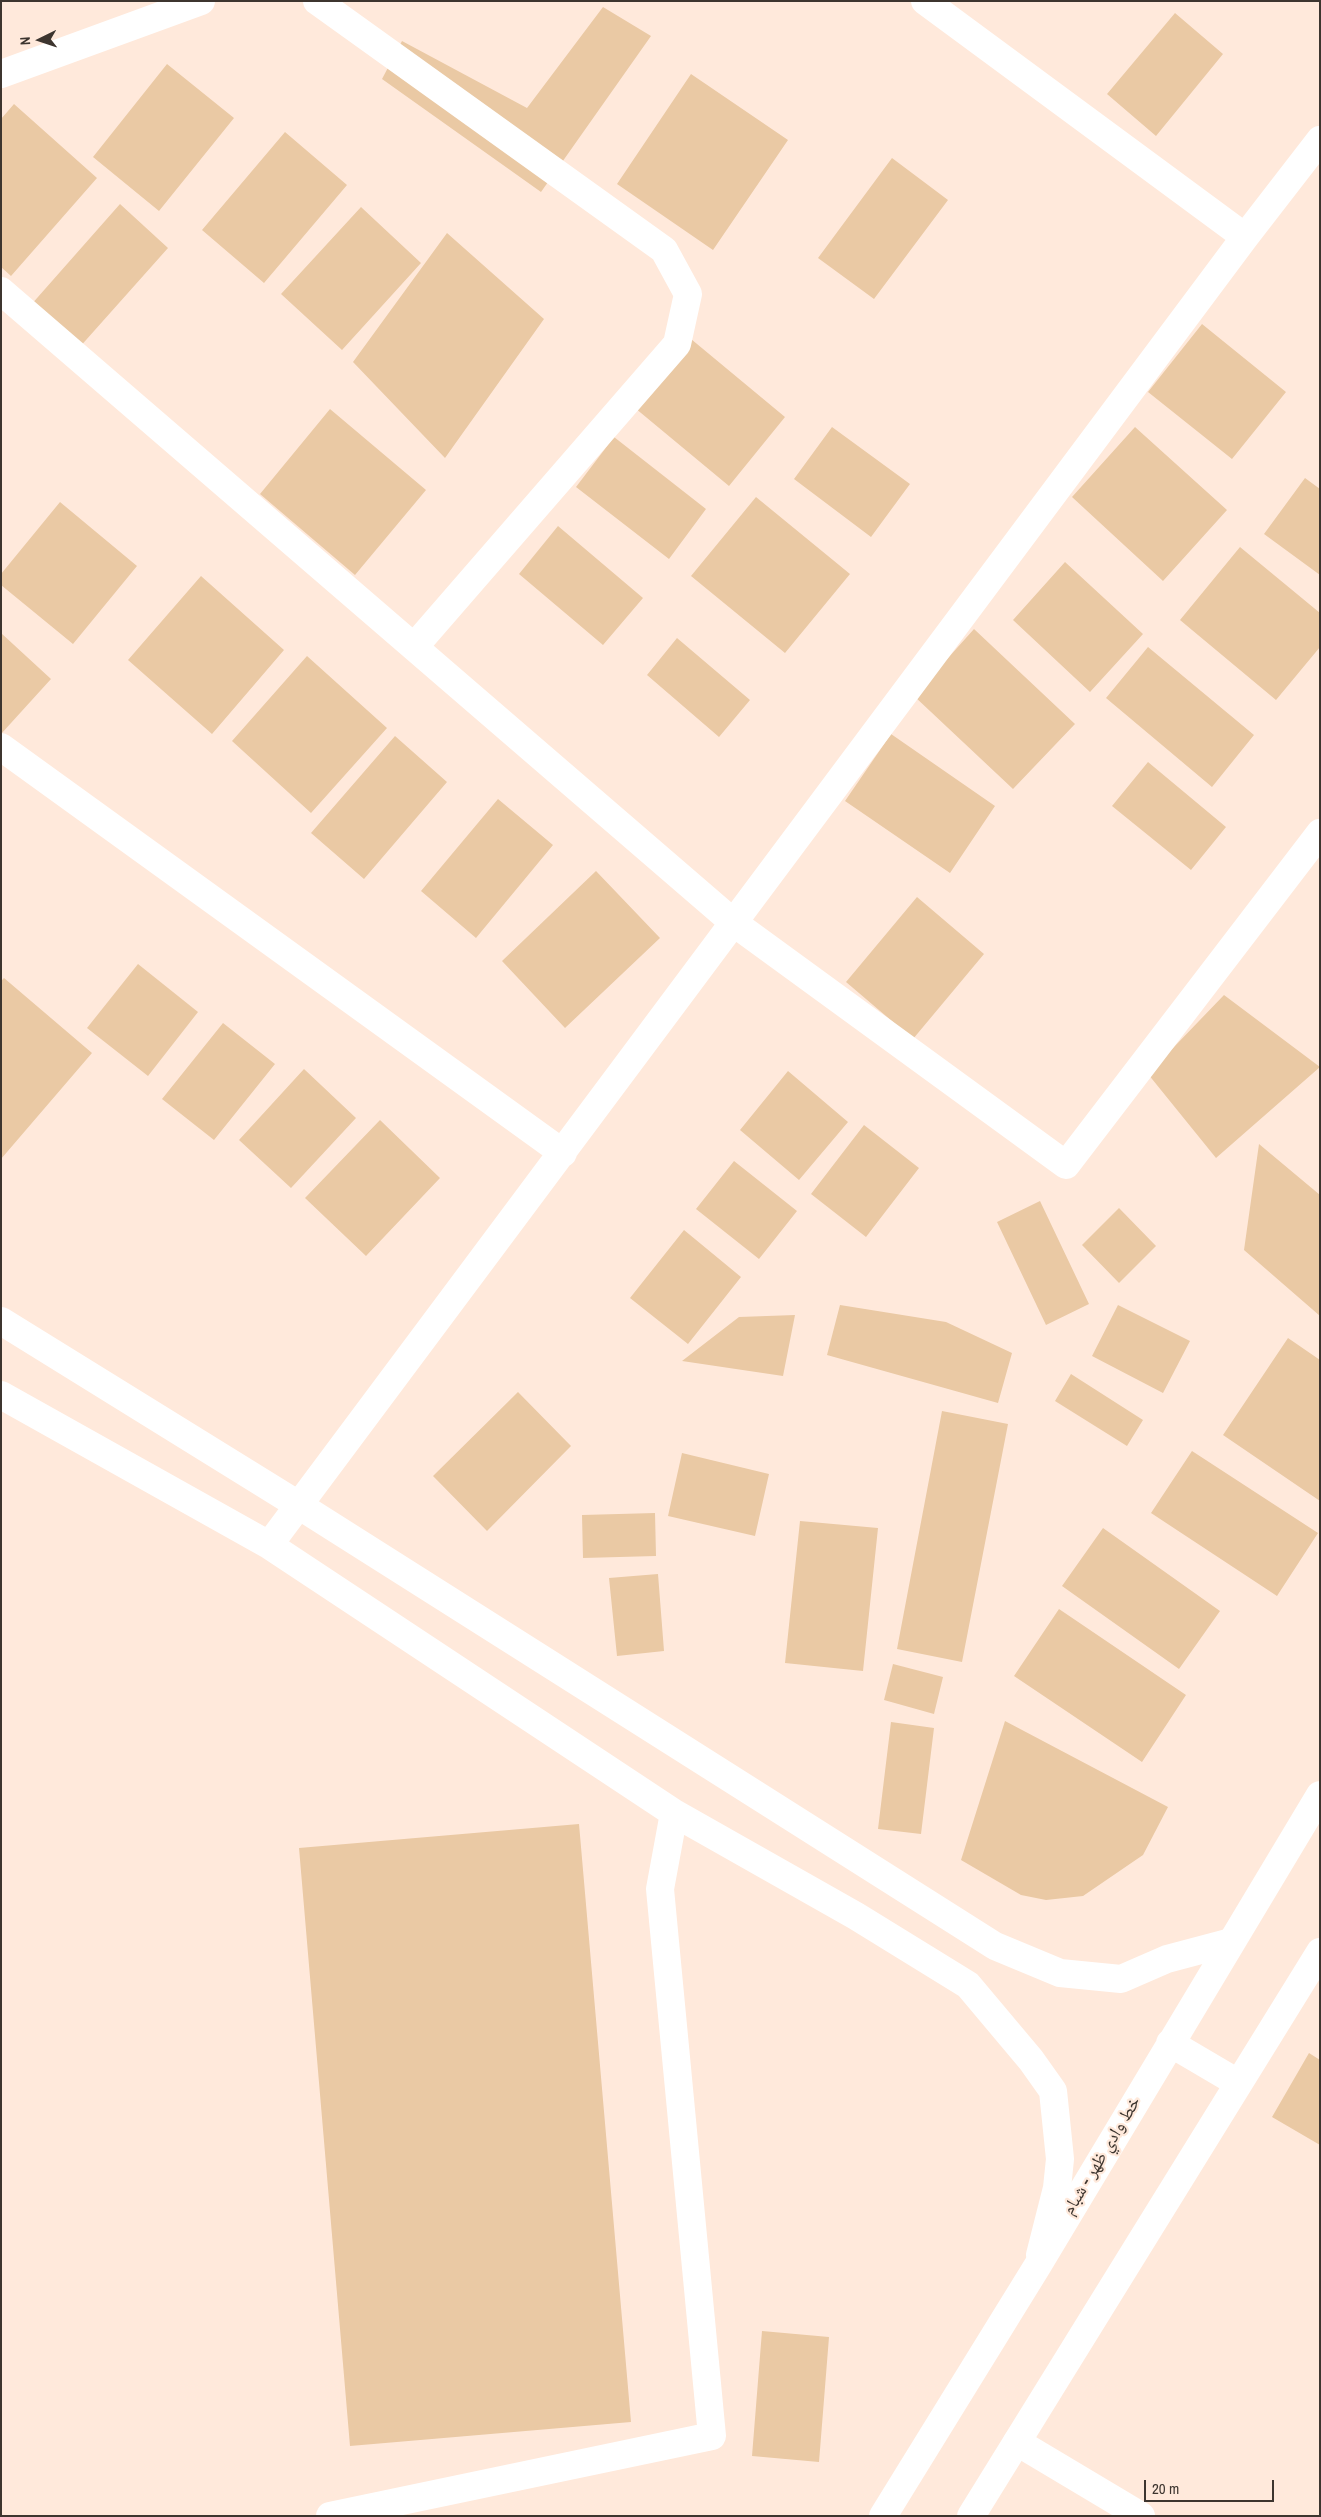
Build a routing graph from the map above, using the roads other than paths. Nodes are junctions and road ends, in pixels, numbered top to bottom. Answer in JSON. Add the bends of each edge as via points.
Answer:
{"nodes":[{"id":1,"x":201,"y":1,"type":"edge"},
{"id":2,"x":317,"y":1,"type":"edge"},
{"id":3,"x":925,"y":1,"type":"edge"},
{"id":4,"x":1,"y":74,"type":"edge"},
{"id":5,"x":1320,"y":140,"type":"edge"},
{"id":6,"x":1245,"y":237,"type":"junction"},
{"id":7,"x":1,"y":291,"type":"edge"},
{"id":8,"x":414,"y":647,"type":"junction"},
{"id":9,"x":1,"y":747,"type":"edge"},
{"id":10,"x":1320,"y":833,"type":"edge"},
{"id":11,"x":734,"y":923,"type":"junction"},
{"id":12,"x":563,"y":1153,"type":"junction"},
{"id":13,"x":1,"y":1321,"type":"edge"},
{"id":14,"x":1,"y":1395,"type":"edge"},
{"id":15,"x":300,"y":1506,"type":"junction"},
{"id":16,"x":269,"y":1545,"type":"junction"},
{"id":17,"x":1320,"y":1795,"type":"edge"},
{"id":18,"x":674,"y":1814,"type":"junction"},
{"id":19,"x":1231,"y":1942,"type":"junction"},
{"id":20,"x":1320,"y":1952,"type":"edge"},
{"id":21,"x":1170,"y":2043,"type":"junction"},
{"id":22,"x":1238,"y":2083,"type":"junction"},
{"id":23,"x":1038,"y":2265,"type":"junction"},
{"id":24,"x":1017,"y":2442,"type":"junction"},
{"id":25,"x":330,"y":2516,"type":"edge"},
{"id":26,"x":883,"y":2516,"type":"edge"},
{"id":27,"x":971,"y":2516,"type":"edge"},
{"id":28,"x":1141,"y":2516,"type":"edge"}],
"edges":[{"from":1,"to":4,"type":"street"},
{"from":2,"to":8,"type":"street","via":[[664,250],[688,294],[677,344]]},
{"from":3,"to":6,"type":"street"},
{"from":5,"to":6,"type":"street"},
{"from":6,"to":11,"type":"street"},
{"from":7,"to":8,"type":"street"},
{"from":8,"to":11,"type":"street"},
{"from":9,"to":12,"type":"street"},
{"from":10,"to":11,"type":"street","via":[[1066,1165]]},
{"from":11,"to":12,"type":"street"},
{"from":12,"to":15,"type":"street"},
{"from":13,"to":15,"type":"street"},
{"from":14,"to":16,"type":"street"},
{"from":15,"to":16,"type":"street"},
{"from":15,"to":19,"type":"street","via":[[994,1946],[1060,1973],[1121,1979],[1167,1959]]},
{"from":16,"to":18,"type":"street"},
{"from":17,"to":19,"type":"street","name":"خط وادي ظهر - شبام"},
{"from":18,"to":23,"type":"street","via":[[856,1916],[968,1985],[1030,2060],[1053,2091],[1060,2159],[1057,2188]]},
{"from":18,"to":25,"type":"street","via":[[660,1889],[712,2436]]},
{"from":19,"to":21,"type":"street","name":"خط وادي ظهر - شبام"},
{"from":20,"to":22,"type":"street"},
{"from":21,"to":22,"type":"street"},
{"from":21,"to":23,"type":"street","name":"خط وادي ظهر - شبام"},
{"from":22,"to":24,"type":"street"},
{"from":23,"to":26,"type":"street","name":"خط وادي ظهر - شبام"},
{"from":24,"to":27,"type":"street"},
{"from":24,"to":28,"type":"street"}]}
